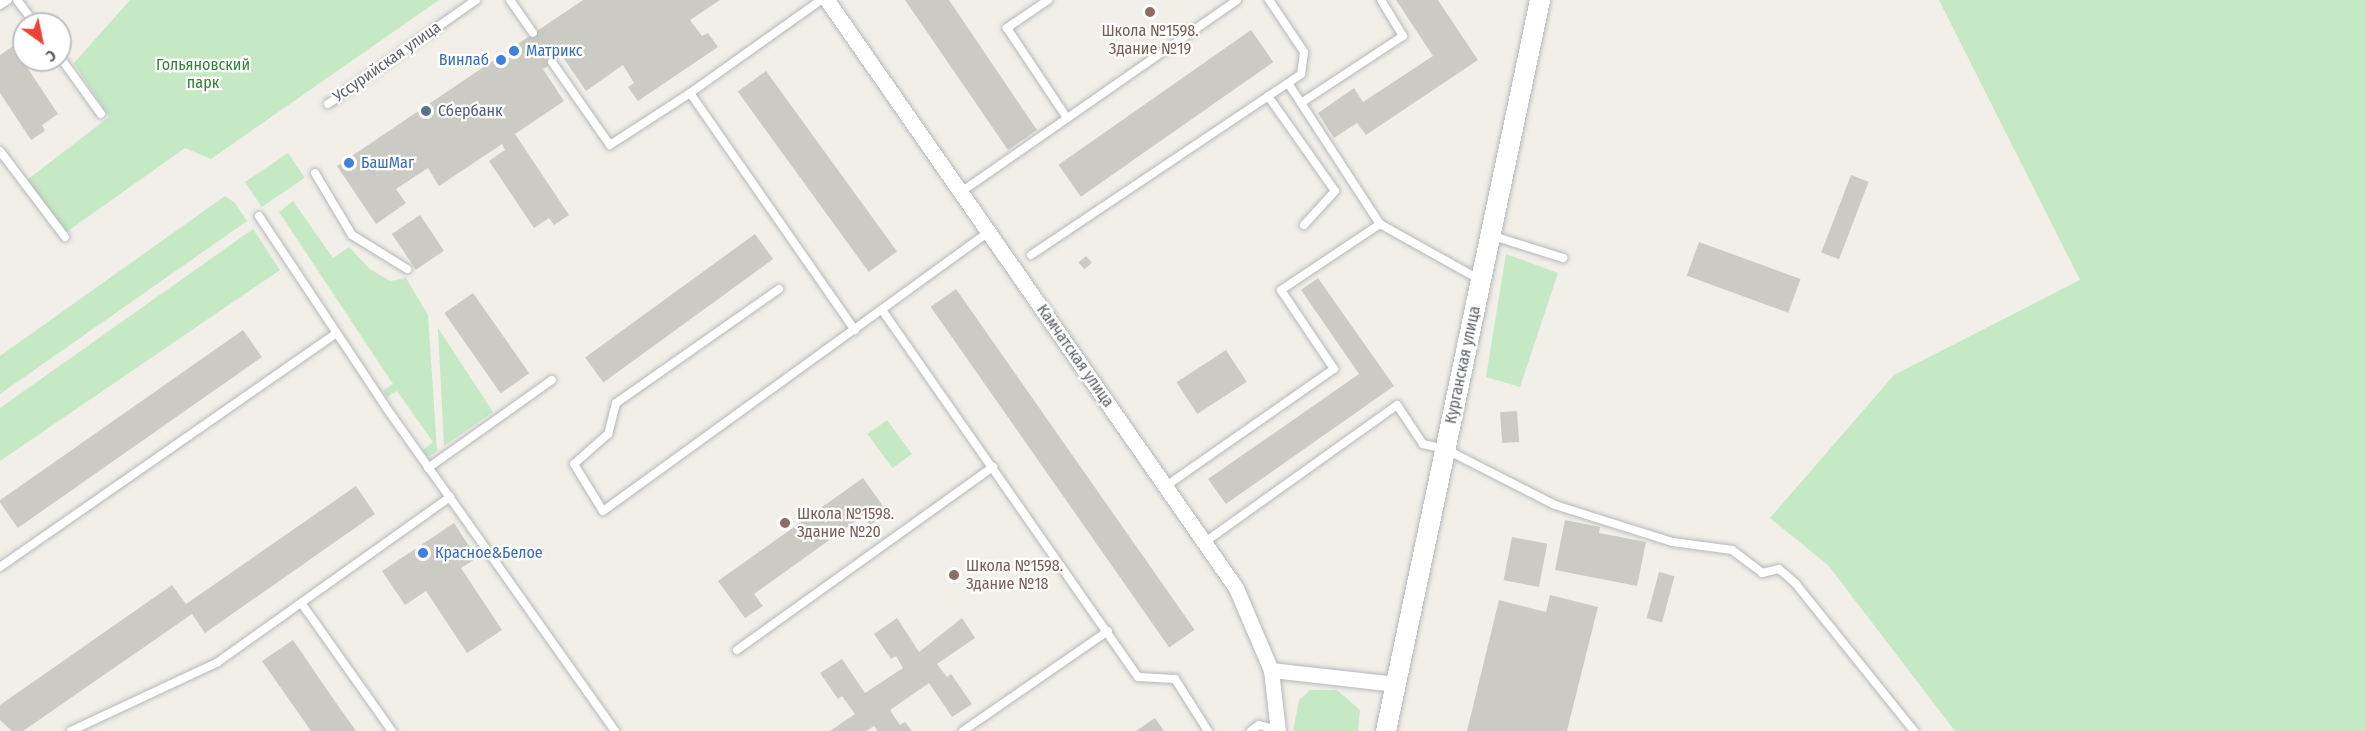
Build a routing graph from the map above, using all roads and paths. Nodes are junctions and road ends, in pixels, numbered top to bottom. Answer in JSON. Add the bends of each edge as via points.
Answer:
{"nodes":[{"id":1,"x":8,"y":0,"type":"edge"},
{"id":2,"x":476,"y":0,"type":"edge"},
{"id":3,"x":510,"y":0,"type":"edge"},
{"id":4,"x":821,"y":0,"type":"edge"},
{"id":5,"x":827,"y":0,"type":"edge"},
{"id":6,"x":1048,"y":0,"type":"edge"},
{"id":7,"x":1237,"y":0,"type":"edge"},
{"id":8,"x":1269,"y":0,"type":"edge"},
{"id":9,"x":1380,"y":0,"type":"edge"},
{"id":10,"x":1540,"y":0,"type":"edge"},
{"id":11,"x":0,"y":4,"type":"edge"},
{"id":12,"x":533,"y":33,"type":"dead end"},
{"id":13,"x":552,"y":62,"type":"dead end"},
{"id":14,"x":71,"y":72,"type":"edge"},
{"id":15,"x":1288,"y":83,"type":"junction"},
{"id":16,"x":690,"y":93,"type":"junction"},
{"id":17,"x":1268,"y":96,"type":"junction"},
{"id":18,"x":1301,"y":103,"type":"junction"},
{"id":19,"x":328,"y":104,"type":"dead end"},
{"id":20,"x":101,"y":114,"type":"dead end"},
{"id":21,"x":1067,"y":118,"type":"junction"},
{"id":22,"x":0,"y":151,"type":"edge"},
{"id":23,"x":315,"y":173,"type":"dead end"},
{"id":24,"x":961,"y":192,"type":"junction"},
{"id":25,"x":259,"y":216,"type":"dead end"},
{"id":26,"x":1380,"y":224,"type":"junction"},
{"id":27,"x":1304,"y":225,"type":"dead end"},
{"id":28,"x":988,"y":232,"type":"junction"},
{"id":29,"x":1490,"y":235,"type":"junction"},
{"id":30,"x":65,"y":237,"type":"dead end"},
{"id":31,"x":1031,"y":255,"type":"dead end"},
{"id":32,"x":1563,"y":258,"type":"dead end"},
{"id":33,"x":407,"y":269,"type":"dead end"},
{"id":34,"x":1481,"y":280,"type":"junction"},
{"id":35,"x":779,"y":289,"type":"dead end"},
{"id":36,"x":882,"y":310,"type":"junction"},
{"id":37,"x":855,"y":330,"type":"junction"},
{"id":38,"x":335,"y":334,"type":"junction"},
{"id":39,"x":552,"y":380,"type":"dead end"},
{"id":40,"x":1445,"y":449,"type":"junction"},
{"id":41,"x":993,"y":467,"type":"junction"},
{"id":42,"x":428,"y":468,"type":"junction"},
{"id":43,"x":1166,"y":486,"type":"junction"},
{"id":44,"x":450,"y":497,"type":"junction"},
{"id":45,"x":1205,"y":542,"type":"junction"},
{"id":46,"x":0,"y":567,"type":"edge"},
{"id":47,"x":302,"y":604,"type":"junction"},
{"id":48,"x":1108,"y":631,"type":"junction"},
{"id":49,"x":737,"y":650,"type":"dead end"},
{"id":50,"x":1271,"y":670,"type":"junction"},
{"id":51,"x":1395,"y":684,"type":"junction"},
{"id":52,"x":1278,"y":730,"type":"edge"},
{"id":53,"x":71,"y":731,"type":"edge"},
{"id":54,"x":392,"y":731,"type":"edge"},
{"id":55,"x":615,"y":731,"type":"edge"},
{"id":56,"x":963,"y":731,"type":"edge"},
{"id":57,"x":1208,"y":731,"type":"edge"},
{"id":58,"x":1251,"y":731,"type":"edge"},
{"id":59,"x":1386,"y":731,"type":"edge"},
{"id":60,"x":1914,"y":731,"type":"edge"}],
"edges":[{"from":1,"to":11,"type":"lane"},
{"from":2,"to":19,"type":"lane","name":"Уссурийская улица"},
{"from":3,"to":12,"type":"lane"},
{"from":4,"to":16,"type":"lane"},
{"from":5,"to":24,"type":"street","name":"Камчатская улица"},
{"from":6,"to":21,"type":"lane","via":[[1007,28]]},
{"from":7,"to":21,"type":"lane"},
{"from":8,"to":15,"type":"lane","via":[[1304,52],[1301,74]]},
{"from":9,"to":18,"type":"lane","via":[[1403,36]]},
{"from":10,"to":29,"type":"street","name":"Курганская улица"},
{"from":13,"to":16,"type":"lane","via":[[610,145]]},
{"from":14,"to":20,"type":"lane"},
{"from":15,"to":17,"type":"lane"},
{"from":15,"to":18,"type":"lane"},
{"from":16,"to":37,"type":"lane"},
{"from":17,"to":27,"type":"lane","via":[[1335,191]]},
{"from":17,"to":31,"type":"lane"},
{"from":18,"to":26,"type":"lane"},
{"from":21,"to":24,"type":"lane"},
{"from":22,"to":30,"type":"lane"},
{"from":23,"to":33,"type":"lane","via":[[352,235]]},
{"from":24,"to":28,"type":"street","name":"Камчатская улица"},
{"from":25,"to":38,"type":"lane"},
{"from":26,"to":34,"type":"lane"},
{"from":26,"to":43,"type":"lane","via":[[1281,290],[1334,369]]},
{"from":28,"to":36,"type":"lane"},
{"from":28,"to":43,"type":"street","name":"Камчатская улица"},
{"from":29,"to":32,"type":"lane"},
{"from":29,"to":34,"type":"street","name":"Курганская улица"},
{"from":34,"to":40,"type":"street","name":"Курганская улица"},
{"from":35,"to":37,"type":"lane","via":[[616,403],[608,434],[574,464],[603,510]]},
{"from":36,"to":37,"type":"lane"},
{"from":36,"to":41,"type":"lane"},
{"from":38,"to":42,"type":"lane"},
{"from":38,"to":46,"type":"lane"},
{"from":39,"to":42,"type":"lane"},
{"from":40,"to":45,"type":"lane","via":[[1423,444],[1397,405]]},
{"from":40,"to":51,"type":"street","name":"Курганская улица"},
{"from":40,"to":60,"type":"lane","via":[[1555,505],[1672,542],[1732,550],[1762,573],[1779,570],[1796,584]]},
{"from":41,"to":48,"type":"lane"},
{"from":41,"to":49,"type":"lane"},
{"from":42,"to":44,"type":"lane"},
{"from":43,"to":45,"type":"street","name":"Камчатская улица"},
{"from":44,"to":47,"type":"lane"},
{"from":44,"to":55,"type":"lane"},
{"from":45,"to":50,"type":"street","name":"Камчатская улица","via":[[1251,616]]},
{"from":47,"to":53,"type":"lane","via":[[218,662]]},
{"from":47,"to":54,"type":"lane"},
{"from":48,"to":56,"type":"lane"},
{"from":48,"to":57,"type":"lane","via":[[1138,677],[1175,679]]},
{"from":50,"to":51,"type":"street"},
{"from":50,"to":52,"type":"street","name":"Камчатская улица"},
{"from":51,"to":59,"type":"street","name":"Курганская улица"},
{"from":52,"to":58,"type":"lane","via":[[1260,725]]}]}
